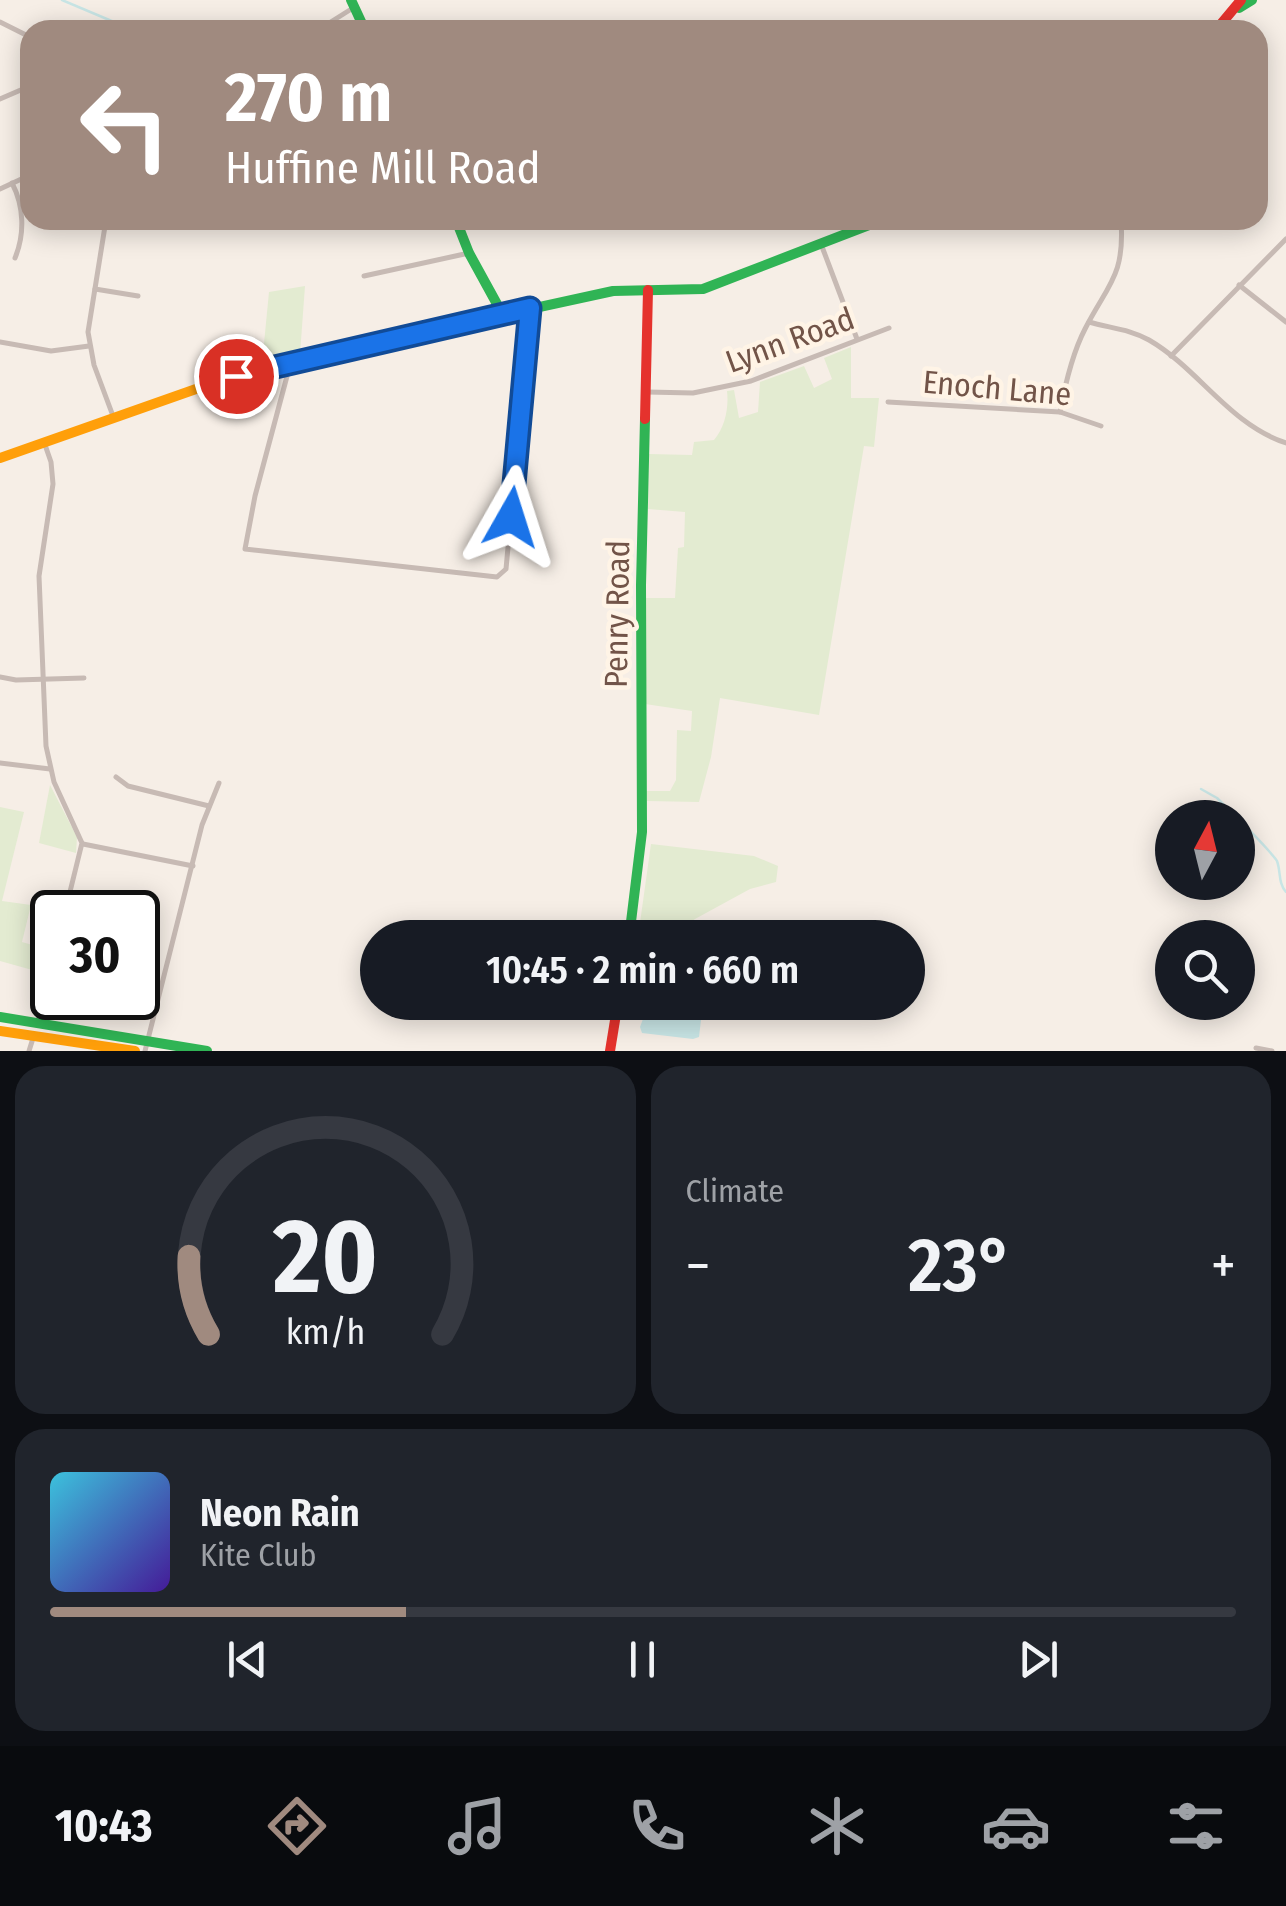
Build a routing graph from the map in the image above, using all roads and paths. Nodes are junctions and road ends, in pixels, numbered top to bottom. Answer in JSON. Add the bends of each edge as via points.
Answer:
{"nodes":[{"id":1,"x":1241,"y":0,"type":"edge"},
{"id":2,"x":1252,"y":0,"type":"edge"},
{"id":3,"x":352,"y":4,"type":"edge"},
{"id":4,"x":1234,"y":11,"type":"junction"},
{"id":5,"x":331,"y":20,"type":"edge"},
{"id":6,"x":1225,"y":20,"type":"edge"},
{"id":7,"x":20,"y":180,"type":"edge"},
{"id":8,"x":12,"y":183,"type":"junction"},
{"id":9,"x":0,"y":189,"type":"edge"},
{"id":10,"x":20,"y":202,"type":"edge"},
{"id":11,"x":20,"y":230,"type":"edge"},
{"id":12,"x":104,"y":230,"type":"edge"},
{"id":13,"x":460,"y":230,"type":"edge"},
{"id":14,"x":857,"y":230,"type":"edge"},
{"id":15,"x":1121,"y":230,"type":"edge"},
{"id":16,"x":1286,"y":238,"type":"edge"},
{"id":17,"x":821,"y":244,"type":"junction"},
{"id":18,"x":469,"y":254,"type":"junction"},
{"id":19,"x":15,"y":258,"type":"dead end"},
{"id":20,"x":364,"y":276,"type":"dead end"},
{"id":21,"x":1239,"y":284,"type":"junction"},
{"id":22,"x":95,"y":289,"type":"junction"},
{"id":23,"x":648,"y":290,"type":"junction"},
{"id":24,"x":138,"y":296,"type":"dead end"},
{"id":25,"x":530,"y":308,"type":"junction"},
{"id":26,"x":503,"y":315,"type":"junction"},
{"id":27,"x":1089,"y":322,"type":"junction"},
{"id":28,"x":1286,"y":322,"type":"edge"},
{"id":29,"x":889,"y":328,"type":"dead end"},
{"id":30,"x":857,"y":340,"type":"junction"},
{"id":31,"x":0,"y":342,"type":"edge"},
{"id":32,"x":89,"y":346,"type":"junction"},
{"id":33,"x":1171,"y":356,"type":"junction"},
{"id":34,"x":291,"y":362,"type":"junction"},
{"id":35,"x":646,"y":392,"type":"junction"},
{"id":36,"x":888,"y":402,"type":"dead end"},
{"id":37,"x":1060,"y":412,"type":"junction"},
{"id":38,"x":112,"y":416,"type":"junction"},
{"id":39,"x":1101,"y":426,"type":"dead end"},
{"id":40,"x":44,"y":442,"type":"junction"},
{"id":41,"x":1286,"y":443,"type":"edge"},
{"id":42,"x":1,"y":455,"type":"edge"},
{"id":43,"x":0,"y":677,"type":"edge"},
{"id":44,"x":84,"y":678,"type":"dead end"},
{"id":45,"x":44,"y":680,"type":"junction"},
{"id":46,"x":0,"y":763,"type":"edge"},
{"id":47,"x":50,"y":769,"type":"junction"},
{"id":48,"x":116,"y":778,"type":"dead end"},
{"id":49,"x":219,"y":784,"type":"dead end"},
{"id":50,"x":209,"y":806,"type":"junction"},
{"id":51,"x":82,"y":843,"type":"junction"},
{"id":52,"x":193,"y":866,"type":"junction"},
{"id":53,"x":70,"y":890,"type":"edge"},
{"id":54,"x":631,"y":920,"type":"edge"},
{"id":55,"x":0,"y":1017,"type":"edge"},
{"id":56,"x":615,"y":1020,"type":"edge"},
{"id":57,"x":38,"y":1021,"type":"joint"},
{"id":58,"x":0,"y":1031,"type":"edge"},
{"id":59,"x":34,"y":1035,"type":"junction"},
{"id":60,"x":146,"y":1045,"type":"edge"},
{"id":61,"x":1256,"y":1048,"type":"dead end"},
{"id":62,"x":29,"y":1051,"type":"edge"},
{"id":63,"x":135,"y":1051,"type":"edge"},
{"id":64,"x":207,"y":1051,"type":"edge"},
{"id":65,"x":610,"y":1051,"type":"edge"},
{"id":66,"x":1272,"y":1051,"type":"edge"}],
"edges":[{"from":1,"to":4,"type":"main road"},
{"from":2,"to":4,"type":"main road"},
{"from":3,"to":5,"type":"street"},
{"from":4,"to":6,"type":"main road"},
{"from":7,"to":8,"type":"street"},
{"from":8,"to":9,"type":"street"},
{"from":8,"to":10,"type":"street"},
{"from":11,"to":19,"type":"street"},
{"from":12,"to":22,"type":"street"},
{"from":13,"to":18,"type":"main road"},
{"from":14,"to":17,"type":"main road"},
{"from":15,"to":27,"type":"street","via":[[1116,277]]},
{"from":16,"to":21,"type":"street"},
{"from":17,"to":23,"type":"main road","via":[[723,284]]},
{"from":17,"to":30,"type":"street"},
{"from":18,"to":20,"type":"street"},
{"from":18,"to":26,"type":"main road"},
{"from":21,"to":28,"type":"street"},
{"from":21,"to":33,"type":"street"},
{"from":22,"to":24,"type":"street"},
{"from":22,"to":32,"type":"street"},
{"from":23,"to":25,"type":"main road"},
{"from":23,"to":35,"type":"main road","name":"Penry Road"},
{"from":25,"to":26,"type":"main road"},
{"from":25,"to":34,"type":"street","via":[[503,574],[245,549]]},
{"from":26,"to":34,"type":"main road"},
{"from":27,"to":33,"type":"street","via":[[1135,334]]},
{"from":27,"to":37,"type":"street"},
{"from":29,"to":30,"type":"street","name":"Lynn Road"},
{"from":30,"to":35,"type":"street","name":"Lynn Road","via":[[720,390]]},
{"from":31,"to":32,"type":"street","via":[[51,350]]},
{"from":32,"to":38,"type":"street"},
{"from":33,"to":41,"type":"street","via":[[1242,420]]},
{"from":34,"to":38,"type":"main road"},
{"from":35,"to":54,"type":"main road","name":"Penry Road","via":[[642,832]]},
{"from":36,"to":37,"type":"street","name":"Enoch Lane"},
{"from":37,"to":39,"type":"street","name":"Enoch Lane"},
{"from":38,"to":40,"type":"main road"},
{"from":40,"to":42,"type":"main road"},
{"from":40,"to":45,"type":"street","via":[[52,484],[39,576]]},
{"from":43,"to":45,"type":"street"},
{"from":44,"to":45,"type":"street"},
{"from":45,"to":47,"type":"street"},
{"from":46,"to":47,"type":"street"},
{"from":47,"to":51,"type":"street"},
{"from":48,"to":50,"type":"street"},
{"from":49,"to":50,"type":"street"},
{"from":50,"to":52,"type":"street"},
{"from":51,"to":52,"type":"street"},
{"from":51,"to":53,"type":"street"},
{"from":52,"to":60,"type":"street"},
{"from":55,"to":57,"type":"main road"},
{"from":56,"to":65,"type":"main road"},
{"from":57,"to":60,"type":"main road"},
{"from":58,"to":59,"type":"main road"},
{"from":59,"to":62,"type":"street"},
{"from":59,"to":63,"type":"main road"},
{"from":60,"to":64,"type":"main road"},
{"from":61,"to":66,"type":"street"}]}
